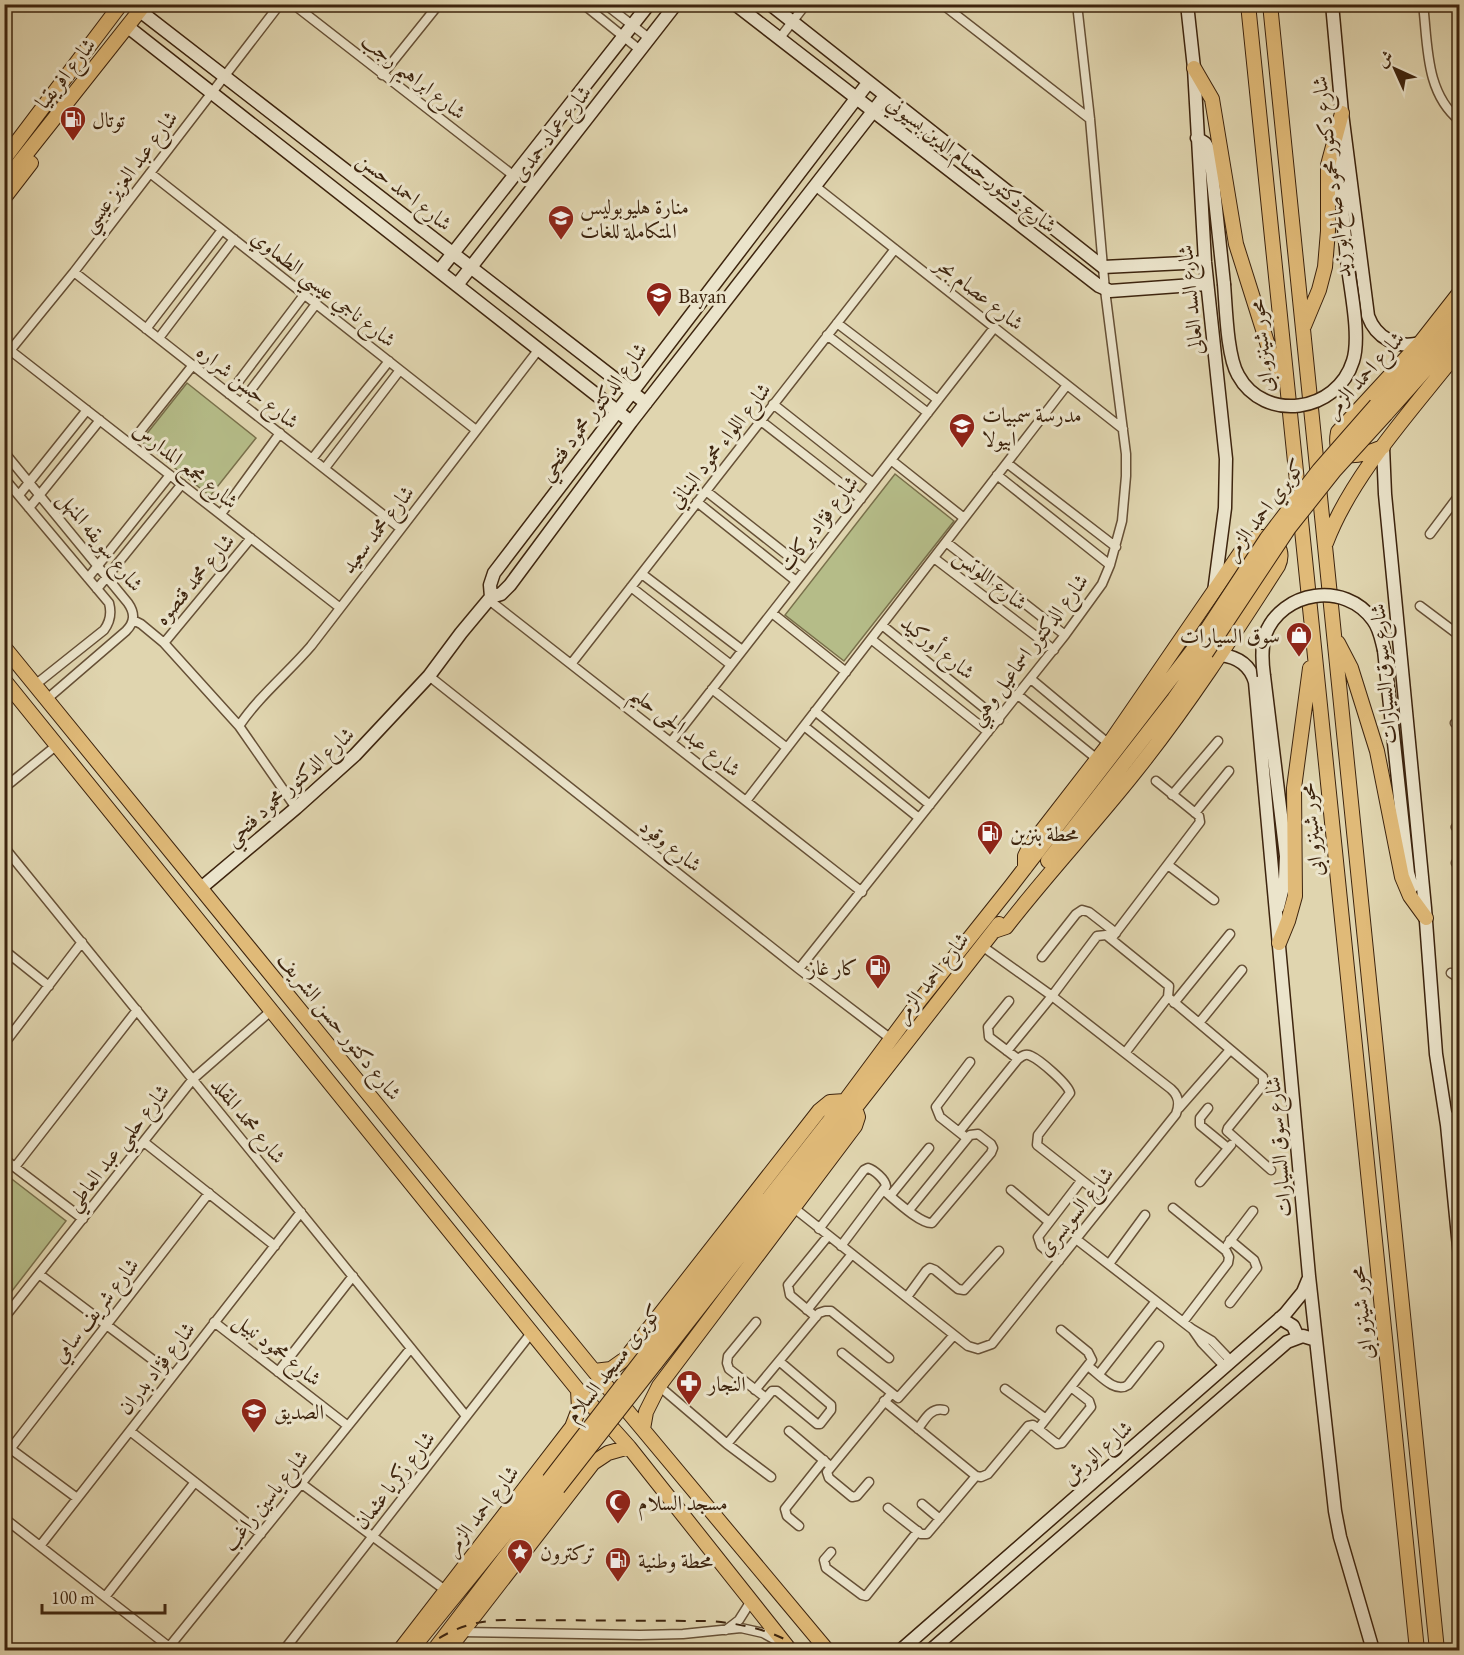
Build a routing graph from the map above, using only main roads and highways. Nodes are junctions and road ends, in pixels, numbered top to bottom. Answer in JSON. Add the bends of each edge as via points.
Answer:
{"nodes":[{"id":1,"x":122,"y":4,"type":"edge"},
{"id":2,"x":1248,"y":4,"type":"edge"},
{"id":3,"x":1270,"y":4,"type":"edge"},
{"id":4,"x":143,"y":8,"type":"edge"},
{"id":5,"x":1194,"y":68,"type":"road end"},
{"id":6,"x":1343,"y":118,"type":"road end"},
{"id":7,"x":27,"y":130,"type":"junction"},
{"id":8,"x":4,"y":144,"type":"edge"},
{"id":9,"x":32,"y":147,"type":"junction"},
{"id":10,"x":4,"y":159,"type":"edge"},
{"id":11,"x":4,"y":182,"type":"edge"},
{"id":12,"x":4,"y":198,"type":"edge"},
{"id":13,"x":1460,"y":292,"type":"edge"},
{"id":14,"x":1460,"y":310,"type":"edge"},
{"id":15,"x":1303,"y":328,"type":"junction"},
{"id":16,"x":1460,"y":331,"type":"edge"},
{"id":17,"x":1460,"y":350,"type":"edge"},
{"id":18,"x":1286,"y":385,"type":"junction"},
{"id":19,"x":1381,"y":410,"type":"junction"},
{"id":20,"x":1383,"y":447,"type":"junction"},
{"id":21,"x":1326,"y":545,"type":"junction"},
{"id":22,"x":1335,"y":639,"type":"junction"},
{"id":23,"x":1313,"y":645,"type":"junction"},
{"id":24,"x":4,"y":647,"type":"edge"},
{"id":25,"x":1201,"y":649,"type":"junction"},
{"id":26,"x":4,"y":680,"type":"edge"},
{"id":27,"x":1025,"y":868,"type":"junction"},
{"id":28,"x":1426,"y":913,"type":"road end"},
{"id":29,"x":994,"y":931,"type":"junction"},
{"id":30,"x":1279,"y":943,"type":"road end"},
{"id":31,"x":250,"y":949,"type":"junction"},
{"id":32,"x":234,"y":962,"type":"junction"},
{"id":33,"x":330,"y":1047,"type":"junction"},
{"id":34,"x":313,"y":1061,"type":"junction"},
{"id":35,"x":850,"y":1104,"type":"junction"},
{"id":36,"x":630,"y":1352,"type":"junction"},
{"id":37,"x":594,"y":1371,"type":"junction"},
{"id":38,"x":660,"y":1386,"type":"junction"},
{"id":39,"x":578,"y":1389,"type":"junction"},
{"id":40,"x":643,"y":1429,"type":"junction"},
{"id":41,"x":569,"y":1433,"type":"junction"},
{"id":42,"x":629,"y":1447,"type":"junction"},
{"id":43,"x":594,"y":1463,"type":"junction"},
{"id":44,"x":554,"y":1484,"type":"junction"},
{"id":45,"x":729,"y":1533,"type":"junction"},
{"id":46,"x":710,"y":1548,"type":"junction"},
{"id":47,"x":788,"y":1649,"type":"edge"},
{"id":48,"x":400,"y":1650,"type":"edge"},
{"id":49,"x":411,"y":1650,"type":"edge"},
{"id":50,"x":434,"y":1650,"type":"edge"},
{"id":51,"x":448,"y":1650,"type":"edge"},
{"id":52,"x":827,"y":1650,"type":"edge"},
{"id":53,"x":1417,"y":1650,"type":"edge"},
{"id":54,"x":1437,"y":1650,"type":"edge"}],
"edges":[{"from":1,"to":7,"type":"main road","name":"شارع افريقيا"},
{"from":2,"to":18,"type":"main road","name":"محور شينزو ابى"},
{"from":3,"to":15,"type":"main road","name":"محور شينزو ابى"},
{"from":4,"to":9,"type":"main road","name":"شارع افريقيا"},
{"from":5,"to":18,"type":"main road","via":[[1213,106],[1240,257],[1271,355]]},
{"from":6,"to":15,"type":"main road","via":[[1328,165],[1325,267]]},
{"from":7,"to":8,"type":"main road","name":"شارع افريقيا","via":[[16,133]]},
{"from":7,"to":10,"type":"main road"},
{"from":9,"to":11,"type":"main road"},
{"from":9,"to":12,"type":"main road","name":"شارع افريقيا","via":[[32,161]]},
{"from":13,"to":20,"type":"main road","name":"شارع احمد الزمر","via":[[1420,343],[1338,432],[1338,445],[1350,456]]},
{"from":14,"to":19,"type":"main road"},
{"from":15,"to":21,"type":"main road","name":"محور شينزو ابى"},
{"from":16,"to":19,"type":"main road"},
{"from":17,"to":20,"type":"main road"},
{"from":18,"to":23,"type":"main road","name":"محور شينزو ابى"},
{"from":19,"to":25,"type":"main road","name":"كوبري احمد الزمر","bridge":true},
{"from":20,"to":21,"type":"main road","via":[[1344,503]]},
{"from":21,"to":22,"type":"main road","name":"محور شينزو ابى"},
{"from":22,"to":28,"type":"main road","via":[[1351,668],[1377,751],[1402,877],[1410,896]]},
{"from":22,"to":54,"type":"main road","name":"محور شينزو ابى"},
{"from":23,"to":30,"type":"main road","via":[[1294,788],[1295,896]]},
{"from":23,"to":53,"type":"main road","name":"محور شينزو ابى"},
{"from":24,"to":31,"type":"main road","name":"شارع دكتور حسن الشريف"},
{"from":25,"to":27,"type":"main road"},
{"from":25,"to":29,"type":"main road","via":[[1174,699]]},
{"from":26,"to":32,"type":"main road","name":"شارع دكتور حسن الشريف"},
{"from":27,"to":29,"type":"main road","name":"شارع احمد الزمر","via":[[1030,846],[1108,744],[1245,546],[1259,536],[1270,537],[1281,550],[1278,566],[1221,656],[1135,772],[1006,927]]},
{"from":27,"to":35,"type":"main road","name":"شارع احمد الزمر","via":[[891,1039]]},
{"from":29,"to":35,"type":"main road","name":"شارع احمد الزمر"},
{"from":31,"to":32,"type":"main road"},
{"from":31,"to":33,"type":"main road","name":"شارع دكتور حسن الشريف"},
{"from":32,"to":34,"type":"main road","name":"شارع دكتور حسن الشريف"},
{"from":33,"to":34,"type":"main road"},
{"from":33,"to":37,"type":"main road","name":"شارع دكتور حسن الشريف"},
{"from":34,"to":39,"type":"main road","name":"شارع دكتور حسن الشريف"},
{"from":35,"to":36,"type":"main road","name":"شارع احمد الزمر","via":[[837,1100],[824,1106]]},
{"from":35,"to":38,"type":"main road","name":"شارع احمد الزمر","via":[[858,1117],[855,1126]]},
{"from":35,"to":44,"type":"main road","name":"كوبرى مسجد السلام","bridge":true},
{"from":36,"to":37,"type":"main road","name":"شارع احمد الزمر","via":[[616,1366]]},
{"from":36,"to":38,"type":"main road","via":[[632,1368],[639,1377]]},
{"from":37,"to":40,"type":"main road","name":"شارع دكتور حسن الشريف"},
{"from":38,"to":40,"type":"main road","name":"شارع احمد الزمر","via":[[646,1412]]},
{"from":39,"to":41,"type":"main road","name":"شارع احمد الزمر","via":[[578,1415]]},
{"from":39,"to":42,"type":"main road","name":"شارع دكتور حسن الشريف"},
{"from":40,"to":45,"type":"main road","name":"شارع دكتور حسن الشريف"},
{"from":41,"to":43,"type":"main road","via":[[590,1440]]},
{"from":41,"to":48,"type":"main road","name":"شارع احمد الزمر"},
{"from":42,"to":43,"type":"main road","via":[[608,1453]]},
{"from":42,"to":46,"type":"main road","name":"شارع دكتور حسن الشريف"},
{"from":43,"to":51,"type":"main road"},
{"from":44,"to":49,"type":"main road","name":"كوبرى مسجد السلام"},
{"from":44,"to":50,"type":"main road","name":"كوبرى مسجد السلام"},
{"from":45,"to":46,"type":"main road"},
{"from":45,"to":52,"type":"main road","name":"شارع دكتور حسن الشريف"},
{"from":46,"to":47,"type":"main road","name":"شارع دكتور حسن الشريف"}]}
